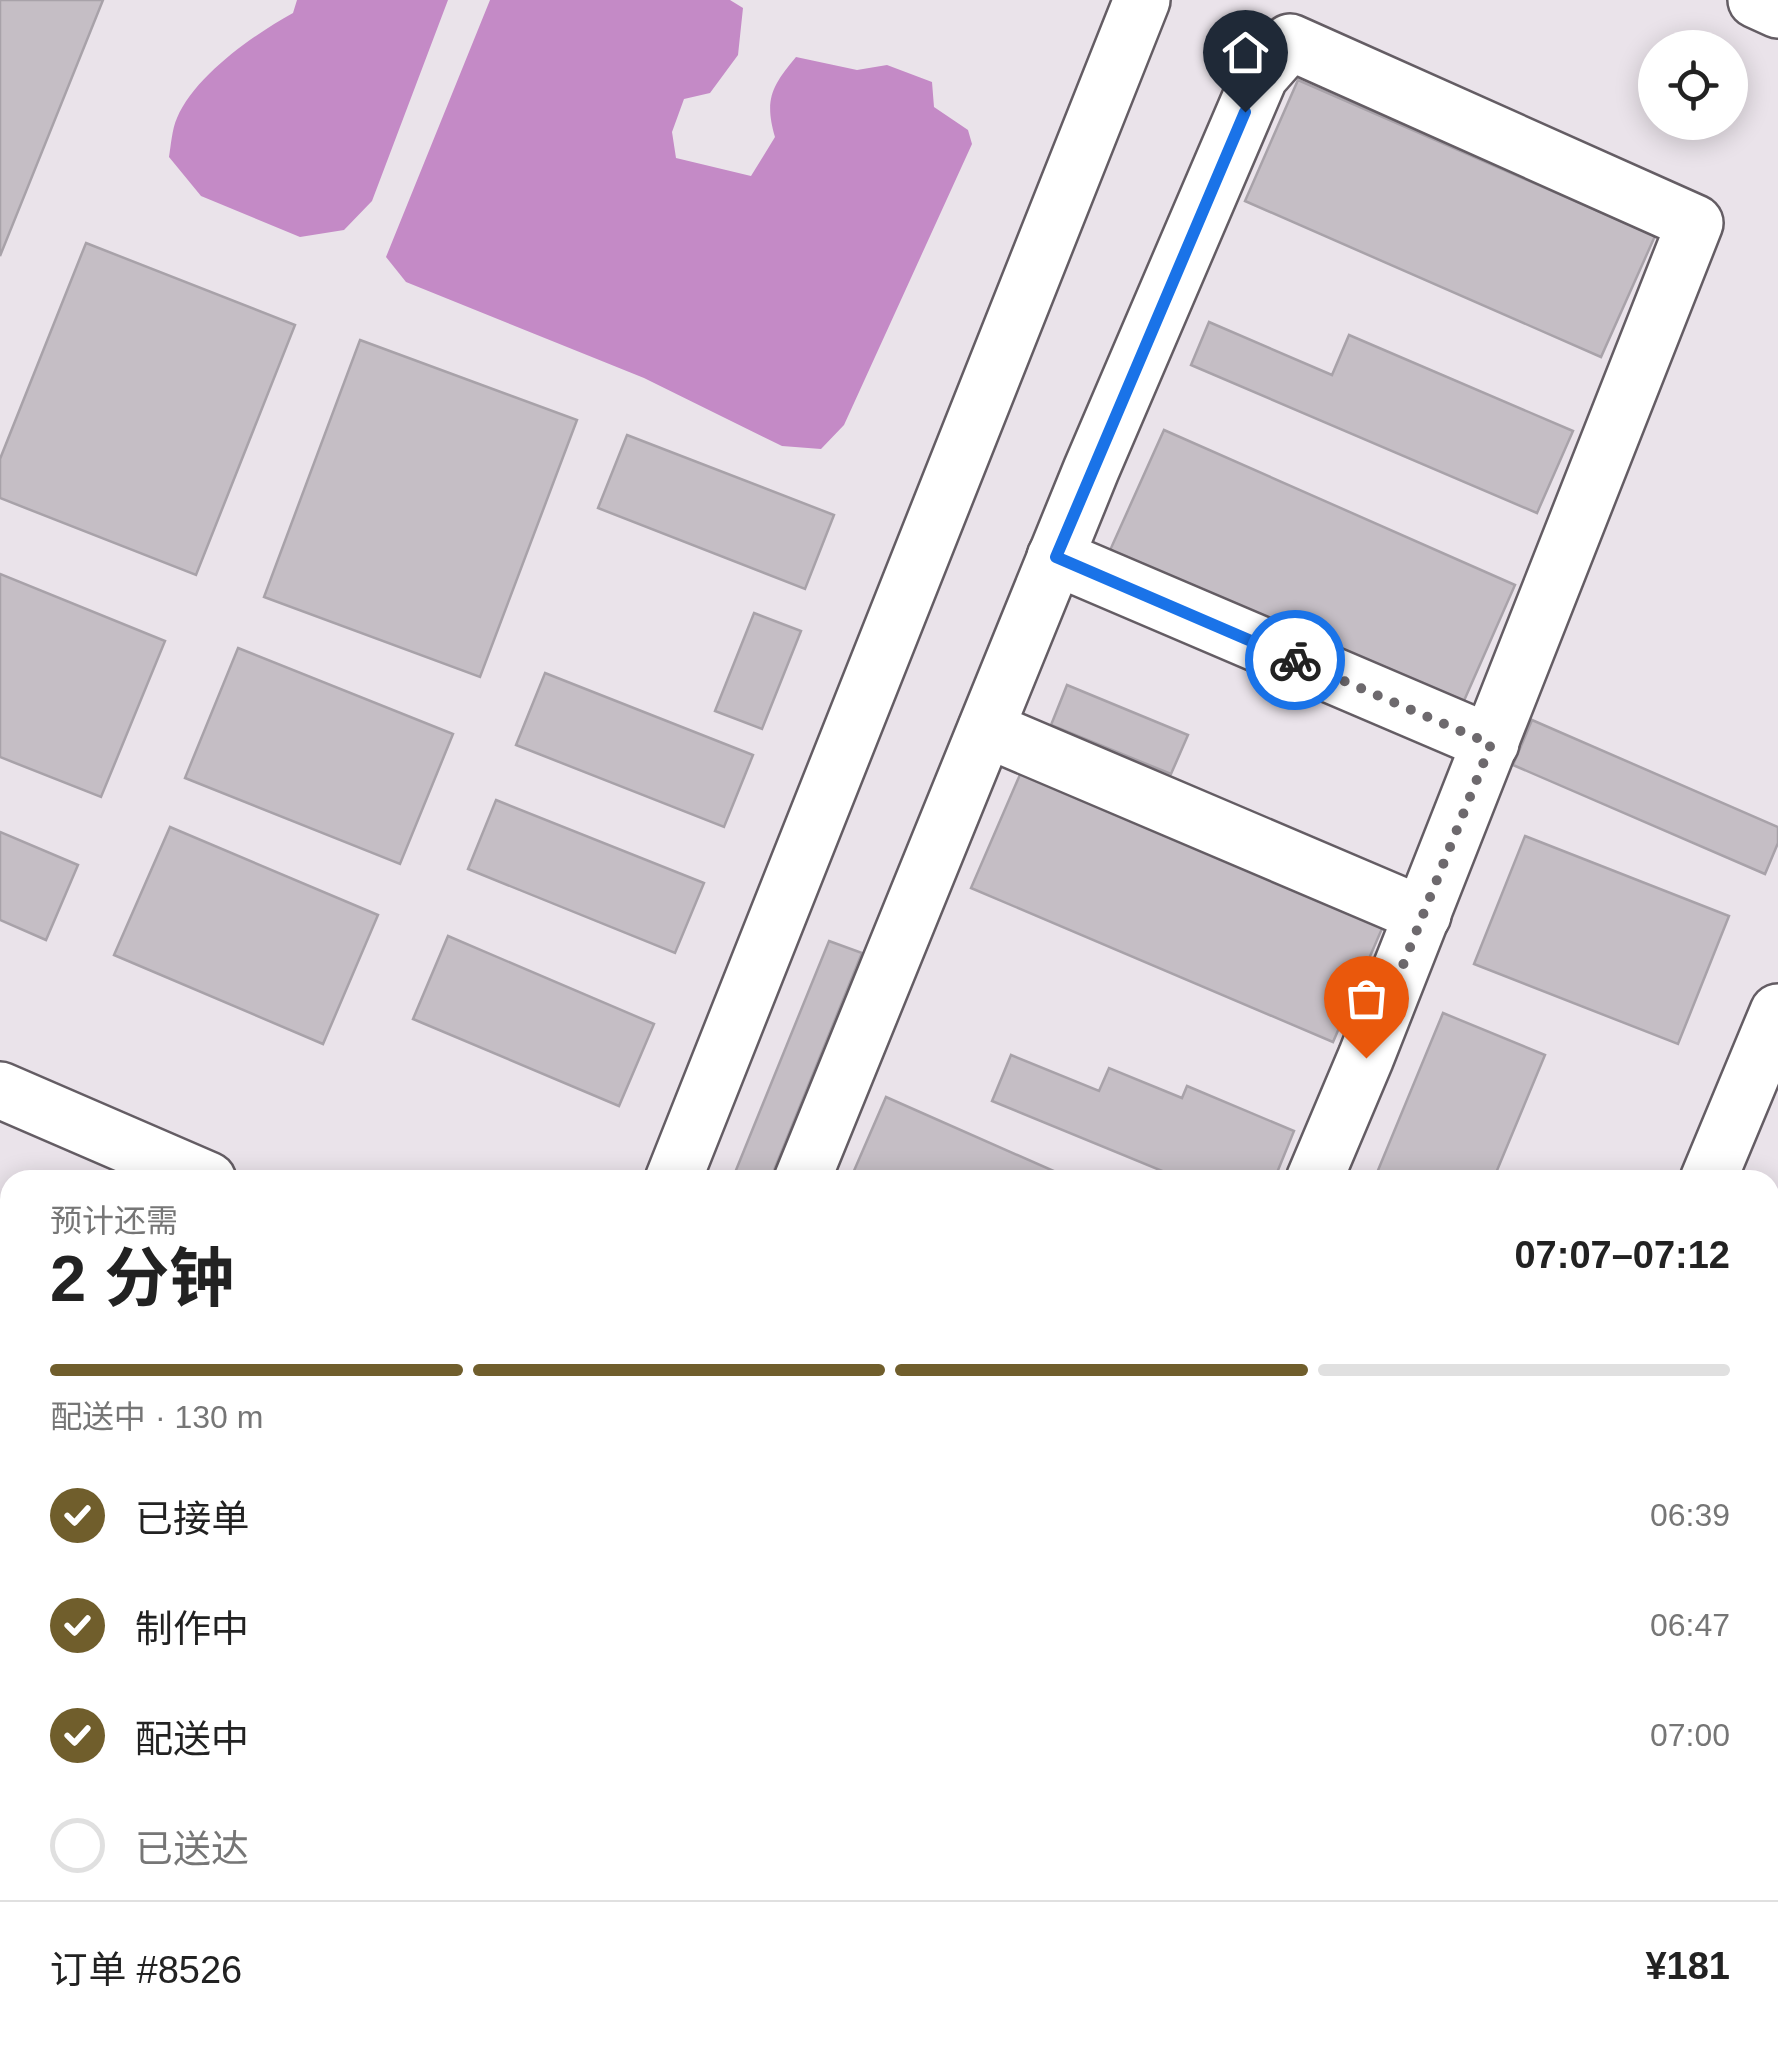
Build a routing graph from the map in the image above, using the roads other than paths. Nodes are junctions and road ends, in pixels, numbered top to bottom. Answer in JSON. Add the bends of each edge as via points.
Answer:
{"nodes":[{"id":1,"x":1142,"y":0,"type":"edge"},
{"id":2,"x":1756,"y":0,"type":"edge"},
{"id":3,"x":1778,"y":10,"type":"edge"},
{"id":4,"x":1056,"y":557,"type":"junction"},
{"id":5,"x":986,"y":729,"type":"junction"},
{"id":6,"x":1491,"y":744,"type":"junction"},
{"id":7,"x":1423,"y":914,"type":"junction"},
{"id":8,"x":1778,"y":1012,"type":"edge"},
{"id":9,"x":1767,"y":1065,"type":"edge"},
{"id":10,"x":0,"y":1090,"type":"edge"},
{"id":11,"x":185,"y":1170,"type":"edge"},
{"id":12,"x":677,"y":1170,"type":"edge"},
{"id":13,"x":806,"y":1170,"type":"edge"},
{"id":14,"x":1318,"y":1170,"type":"edge"},
{"id":15,"x":1713,"y":1170,"type":"edge"}],
"edges":[{"from":1,"to":12,"type":"street"},
{"from":2,"to":3,"type":"street"},
{"from":4,"to":5,"type":"street"},
{"from":4,"to":6,"type":"street"},
{"from":4,"to":6,"type":"street","via":[[1260,76],[1290,42],[1695,223]]},
{"from":5,"to":7,"type":"street"},
{"from":5,"to":13,"type":"street"},
{"from":6,"to":7,"type":"street"},
{"from":7,"to":14,"type":"street"},
{"from":8,"to":9,"type":"street"},
{"from":9,"to":15,"type":"street"},
{"from":10,"to":11,"type":"street"}]}
